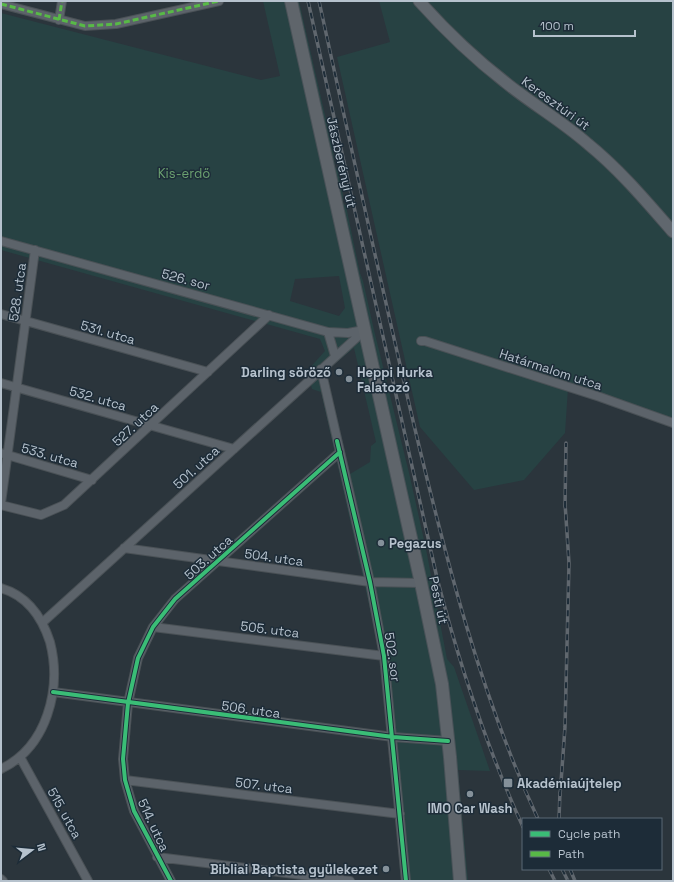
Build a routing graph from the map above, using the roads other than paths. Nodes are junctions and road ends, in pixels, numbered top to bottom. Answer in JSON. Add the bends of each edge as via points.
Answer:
{"nodes":[{"id":1,"x":62,"y":1,"type":"edge"},
{"id":2,"x":219,"y":1,"type":"edge"},
{"id":3,"x":291,"y":1,"type":"edge"},
{"id":4,"x":419,"y":1,"type":"edge"},
{"id":5,"x":1,"y":4,"type":"edge"},
{"id":6,"x":59,"y":20,"type":"junction"},
{"id":7,"x":673,"y":232,"type":"edge"},
{"id":8,"x":1,"y":241,"type":"edge"},
{"id":9,"x":35,"y":250,"type":"junction"},
{"id":10,"x":1,"y":314,"type":"edge"},
{"id":11,"x":269,"y":315,"type":"junction"},
{"id":12,"x":25,"y":321,"type":"junction"},
{"id":13,"x":364,"y":330,"type":"junction"},
{"id":14,"x":328,"y":332,"type":"junction"},
{"id":15,"x":421,"y":341,"type":"dead end"},
{"id":16,"x":335,"y":356,"type":"junction"},
{"id":17,"x":321,"y":369,"type":"junction"},
{"id":18,"x":208,"y":372,"type":"junction"},
{"id":19,"x":1,"y":384,"type":"edge"},
{"id":20,"x":17,"y":388,"type":"junction"},
{"id":21,"x":673,"y":423,"type":"edge"},
{"id":22,"x":151,"y":426,"type":"junction"},
{"id":23,"x":234,"y":449,"type":"junction"},
{"id":24,"x":340,"y":452,"type":"junction"},
{"id":25,"x":4,"y":454,"type":"edge"},
{"id":26,"x":92,"y":480,"type":"junction"},
{"id":27,"x":1,"y":504,"type":"edge"},
{"id":28,"x":124,"y":548,"type":"junction"},
{"id":29,"x":218,"y":561,"type":"junction"},
{"id":30,"x":370,"y":582,"type":"junction"},
{"id":31,"x":421,"y":583,"type":"junction"},
{"id":32,"x":1,"y":588,"type":"edge"},
{"id":33,"x":43,"y":622,"type":"junction"},
{"id":34,"x":153,"y":627,"type":"junction"},
{"id":35,"x":384,"y":656,"type":"junction"},
{"id":36,"x":53,"y":692,"type":"junction"},
{"id":37,"x":128,"y":703,"type":"junction"},
{"id":38,"x":393,"y":738,"type":"junction"},
{"id":39,"x":448,"y":741,"type":"junction"},
{"id":40,"x":20,"y":757,"type":"junction"},
{"id":41,"x":1,"y":769,"type":"edge"},
{"id":42,"x":125,"y":780,"type":"junction"},
{"id":43,"x":400,"y":814,"type":"junction"},
{"id":44,"x":157,"y":857,"type":"junction"},
{"id":45,"x":1,"y":879,"type":"edge"},
{"id":46,"x":3,"y":881,"type":"edge"},
{"id":47,"x":88,"y":881,"type":"edge"},
{"id":48,"x":170,"y":881,"type":"edge"},
{"id":49,"x":350,"y":881,"type":"edge"},
{"id":50,"x":406,"y":881,"type":"edge"},
{"id":51,"x":460,"y":881,"type":"edge"}],
"edges":[{"from":1,"to":6,"type":"street"},
{"from":2,"to":6,"type":"street","via":[[116,24],[85,26]]},
{"from":3,"to":13,"type":"main road","name":"Jászberényi út"},
{"from":4,"to":7,"type":"main road","name":"Keresztúri út","via":[[440,24],[496,75],[563,123],[606,159]]},
{"from":5,"to":6,"type":"street"},
{"from":8,"to":9,"type":"street","name":"526. sor"},
{"from":9,"to":11,"type":"street","name":"526. sor"},
{"from":9,"to":12,"type":"street","name":"528. utca"},
{"from":10,"to":12,"type":"street","name":"531. utca"},
{"from":11,"to":14,"type":"street","name":"526. sor"},
{"from":11,"to":18,"type":"street","name":"527. utca"},
{"from":12,"to":18,"type":"street","name":"531. utca"},
{"from":12,"to":20,"type":"street","name":"528. utca"},
{"from":13,"to":14,"type":"street","name":"526. sor","via":[[348,333]]},
{"from":13,"to":16,"type":"street","name":"501. utca"},
{"from":13,"to":31,"type":"main road","name":"Pesti út"},
{"from":14,"to":16,"type":"street"},
{"from":15,"to":21,"type":"street","name":"Határmalom utca","via":[[600,397]]},
{"from":16,"to":17,"type":"street","name":"501. utca"},
{"from":17,"to":23,"type":"street","name":"501. utca"},
{"from":17,"to":24,"type":"street","name":"502. sor"},
{"from":18,"to":22,"type":"street","name":"527. utca"},
{"from":19,"to":20,"type":"street","name":"532. utca"},
{"from":20,"to":22,"type":"street","name":"532. utca"},
{"from":20,"to":25,"type":"street","name":"528. utca"},
{"from":22,"to":23,"type":"street","name":"532. utca"},
{"from":22,"to":26,"type":"street","name":"527. utca"},
{"from":23,"to":28,"type":"street","name":"501. utca"},
{"from":24,"to":29,"type":"street","name":"503. utca"},
{"from":24,"to":30,"type":"street","name":"502. sor"},
{"from":25,"to":26,"type":"street","name":"533. utca"},
{"from":25,"to":27,"type":"street","name":"528. utca"},
{"from":26,"to":27,"type":"street","name":"527. utca","via":[[64,505],[42,515]]},
{"from":28,"to":29,"type":"street","name":"504. utca"},
{"from":28,"to":33,"type":"street","name":"501. utca"},
{"from":29,"to":30,"type":"street","name":"504. utca"},
{"from":29,"to":34,"type":"street","name":"503. utca","via":[[175,599]]},
{"from":30,"to":31,"type":"street","name":"504. utca"},
{"from":30,"to":35,"type":"street","name":"502. sor"},
{"from":31,"to":39,"type":"main road","name":"Pesti út","via":[[442,684]]},
{"from":32,"to":33,"type":"street","via":[[20,597],[31,606]]},
{"from":33,"to":36,"type":"street","via":[[54,662]]},
{"from":34,"to":35,"type":"street","name":"505. utca"},
{"from":34,"to":37,"type":"street","name":"503. utca","via":[[138,658]]},
{"from":35,"to":38,"type":"street","name":"502. sor"},
{"from":36,"to":37,"type":"street","name":"506. utca"},
{"from":36,"to":40,"type":"street","via":[[46,718],[38,734],[32,745]]},
{"from":37,"to":38,"type":"street","name":"506. utca"},
{"from":37,"to":42,"type":"street","name":"514. utca","via":[[123,759]]},
{"from":38,"to":39,"type":"street","name":"506. utca"},
{"from":38,"to":43,"type":"street","name":"502. sor"},
{"from":39,"to":51,"type":"main road","name":"Pesti út"},
{"from":40,"to":41,"type":"street"},
{"from":40,"to":47,"type":"street","name":"515. utca"},
{"from":42,"to":43,"type":"street","name":"507. utca"},
{"from":42,"to":44,"type":"street","name":"514. utca","via":[[134,811]]},
{"from":43,"to":50,"type":"street","name":"502. sor"},
{"from":44,"to":48,"type":"street","name":"514. utca"},
{"from":44,"to":49,"type":"street"},
{"from":45,"to":46,"type":"street"}]}
